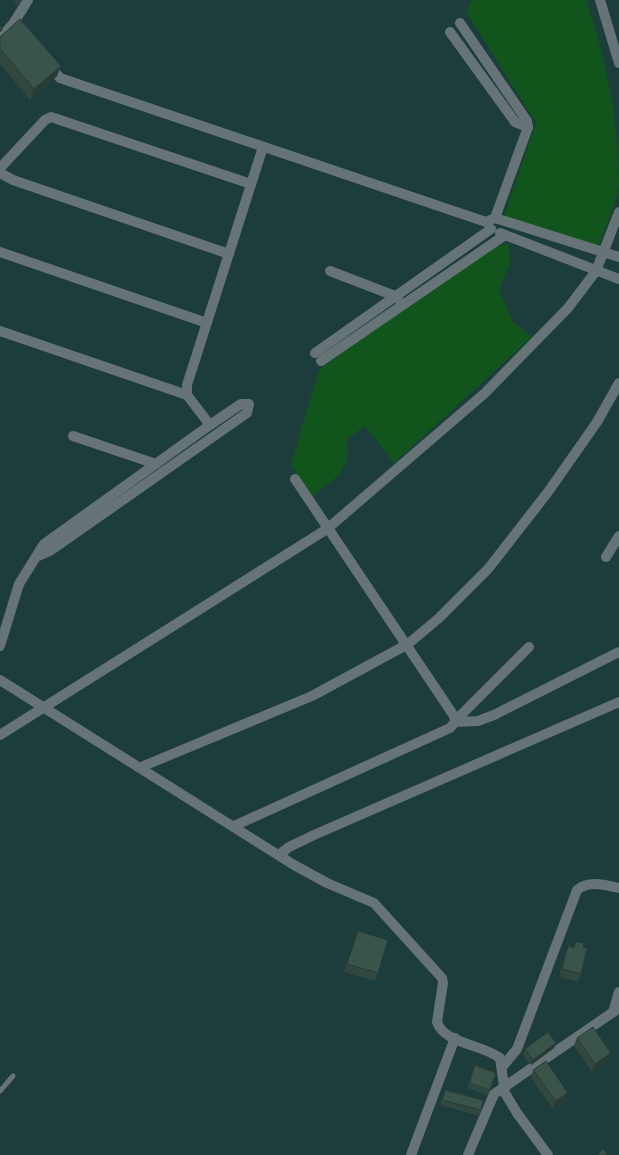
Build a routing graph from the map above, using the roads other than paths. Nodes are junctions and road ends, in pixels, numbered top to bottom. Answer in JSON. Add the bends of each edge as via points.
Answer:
{"nodes":[{"id":1,"x":28,"y":0,"type":"edge"},
{"id":2,"x":600,"y":0,"type":"edge"},
{"id":3,"x":460,"y":23,"type":"dead end"},
{"id":4,"x":450,"y":32,"type":"dead end"},
{"id":5,"x":0,"y":38,"type":"edge"},
{"id":6,"x":42,"y":58,"type":"edge"},
{"id":7,"x":619,"y":60,"type":"edge"},
{"id":8,"x":528,"y":127,"type":"junction"},
{"id":9,"x":263,"y":147,"type":"junction"},
{"id":10,"x":0,"y":168,"type":"edge"},
{"id":11,"x":0,"y":173,"type":"edge"},
{"id":12,"x":251,"y":184,"type":"junction"},
{"id":13,"x":619,"y":212,"type":"edge"},
{"id":14,"x":491,"y":223,"type":"junction"},
{"id":15,"x":505,"y":235,"type":"junction"},
{"id":16,"x":0,"y":252,"type":"edge"},
{"id":17,"x":603,"y":253,"type":"junction"},
{"id":18,"x":229,"y":254,"type":"junction"},
{"id":19,"x":619,"y":257,"type":"edge"},
{"id":20,"x":330,"y":271,"type":"dead end"},
{"id":21,"x":596,"y":271,"type":"junction"},
{"id":22,"x":619,"y":279,"type":"edge"},
{"id":23,"x":396,"y":296,"type":"junction"},
{"id":24,"x":403,"y":305,"type":"junction"},
{"id":25,"x":207,"y":323,"type":"junction"},
{"id":26,"x":0,"y":331,"type":"edge"},
{"id":27,"x":619,"y":383,"type":"edge"},
{"id":28,"x":187,"y":394,"type":"junction"},
{"id":29,"x":210,"y":425,"type":"junction"},
{"id":30,"x":73,"y":436,"type":"dead end"},
{"id":31,"x":156,"y":464,"type":"junction"},
{"id":32,"x":295,"y":479,"type":"dead end"},
{"id":33,"x":327,"y":529,"type":"junction"},
{"id":34,"x":619,"y":536,"type":"edge"},
{"id":35,"x":36,"y":557,"type":"junction"},
{"id":36,"x":606,"y":557,"type":"dead end"},
{"id":37,"x":408,"y":644,"type":"junction"},
{"id":38,"x":0,"y":646,"type":"edge"},
{"id":39,"x":529,"y":647,"type":"dead end"},
{"id":40,"x":619,"y":652,"type":"edge"},
{"id":41,"x":0,"y":680,"type":"edge"},
{"id":42,"x":619,"y":702,"type":"edge"},
{"id":43,"x":42,"y":707,"type":"junction"},
{"id":44,"x":456,"y":721,"type":"junction"},
{"id":45,"x":0,"y":735,"type":"edge"},
{"id":46,"x":141,"y":767,"type":"junction"},
{"id":47,"x":234,"y":826,"type":"junction"},
{"id":48,"x":279,"y":855,"type":"junction"},
{"id":49,"x":619,"y":888,"type":"edge"},
{"id":50,"x":619,"y":992,"type":"edge"},
{"id":51,"x":616,"y":1010,"type":"edge"},
{"id":52,"x":455,"y":1038,"type":"junction"},
{"id":53,"x":503,"y":1066,"type":"junction"},
{"id":54,"x":13,"y":1076,"type":"dead end"},
{"id":55,"x":503,"y":1088,"type":"junction"},
{"id":56,"x":0,"y":1091,"type":"edge"},
{"id":57,"x":411,"y":1155,"type":"edge"},
{"id":58,"x":468,"y":1155,"type":"edge"},
{"id":59,"x":548,"y":1155,"type":"edge"}],
"edges":[{"from":1,"to":5,"type":"street","via":[[16,27]]},
{"from":2,"to":7,"type":"street"},
{"from":3,"to":8,"type":"street"},
{"from":4,"to":8,"type":"street","via":[[515,122]]},
{"from":6,"to":9,"type":"street","via":[[60,78]]},
{"from":8,"to":14,"type":"street"},
{"from":9,"to":12,"type":"street"},
{"from":9,"to":14,"type":"street"},
{"from":10,"to":12,"type":"street","via":[[51,116]]},
{"from":11,"to":18,"type":"street"},
{"from":12,"to":18,"type":"street"},
{"from":13,"to":17,"type":"street"},
{"from":14,"to":15,"type":"street"},
{"from":14,"to":17,"type":"street"},
{"from":14,"to":23,"type":"street"},
{"from":15,"to":21,"type":"street"},
{"from":15,"to":24,"type":"street"},
{"from":16,"to":25,"type":"street"},
{"from":17,"to":19,"type":"street"},
{"from":17,"to":21,"type":"street"},
{"from":18,"to":25,"type":"street"},
{"from":20,"to":23,"type":"street"},
{"from":21,"to":22,"type":"street"},
{"from":21,"to":33,"type":"street","via":[[568,308],[485,393]]},
{"from":23,"to":24,"type":"street"},
{"from":23,"to":24,"type":"street","via":[[318,357]]},
{"from":25,"to":28,"type":"street"},
{"from":26,"to":28,"type":"street"},
{"from":27,"to":37,"type":"street","via":[[597,422],[548,492],[488,569]]},
{"from":28,"to":29,"type":"street"},
{"from":29,"to":31,"type":"street"},
{"from":29,"to":35,"type":"street","via":[[241,404],[249,404],[247,413],[50,551]]},
{"from":30,"to":31,"type":"street"},
{"from":31,"to":35,"type":"street","via":[[44,544]]},
{"from":32,"to":33,"type":"street"},
{"from":33,"to":37,"type":"street"},
{"from":33,"to":43,"type":"street"},
{"from":34,"to":36,"type":"street"},
{"from":35,"to":38,"type":"street","via":[[19,584]]},
{"from":37,"to":44,"type":"street"},
{"from":37,"to":46,"type":"street","via":[[312,696]]},
{"from":39,"to":44,"type":"street"},
{"from":40,"to":44,"type":"street","via":[[494,715],[478,721]]},
{"from":41,"to":43,"type":"street"},
{"from":42,"to":48,"type":"street","via":[[314,835]]},
{"from":43,"to":45,"type":"street"},
{"from":43,"to":46,"type":"street"},
{"from":44,"to":47,"type":"street","via":[[450,728]]},
{"from":46,"to":47,"type":"street"},
{"from":47,"to":48,"type":"street"},
{"from":48,"to":52,"type":"street","via":[[326,883],[369,900],[379,908],[442,978],[437,1022],[442,1031]]},
{"from":49,"to":53,"type":"street","via":[[594,884],[577,890],[517,1049]]},
{"from":50,"to":51,"type":"street"},
{"from":51,"to":55,"type":"street"},
{"from":52,"to":53,"type":"street","via":[[498,1056]]},
{"from":52,"to":57,"type":"street"},
{"from":53,"to":55,"type":"street"},
{"from":54,"to":56,"type":"lane"},
{"from":55,"to":58,"type":"street","via":[[490,1100]]},
{"from":55,"to":59,"type":"street"}]}
